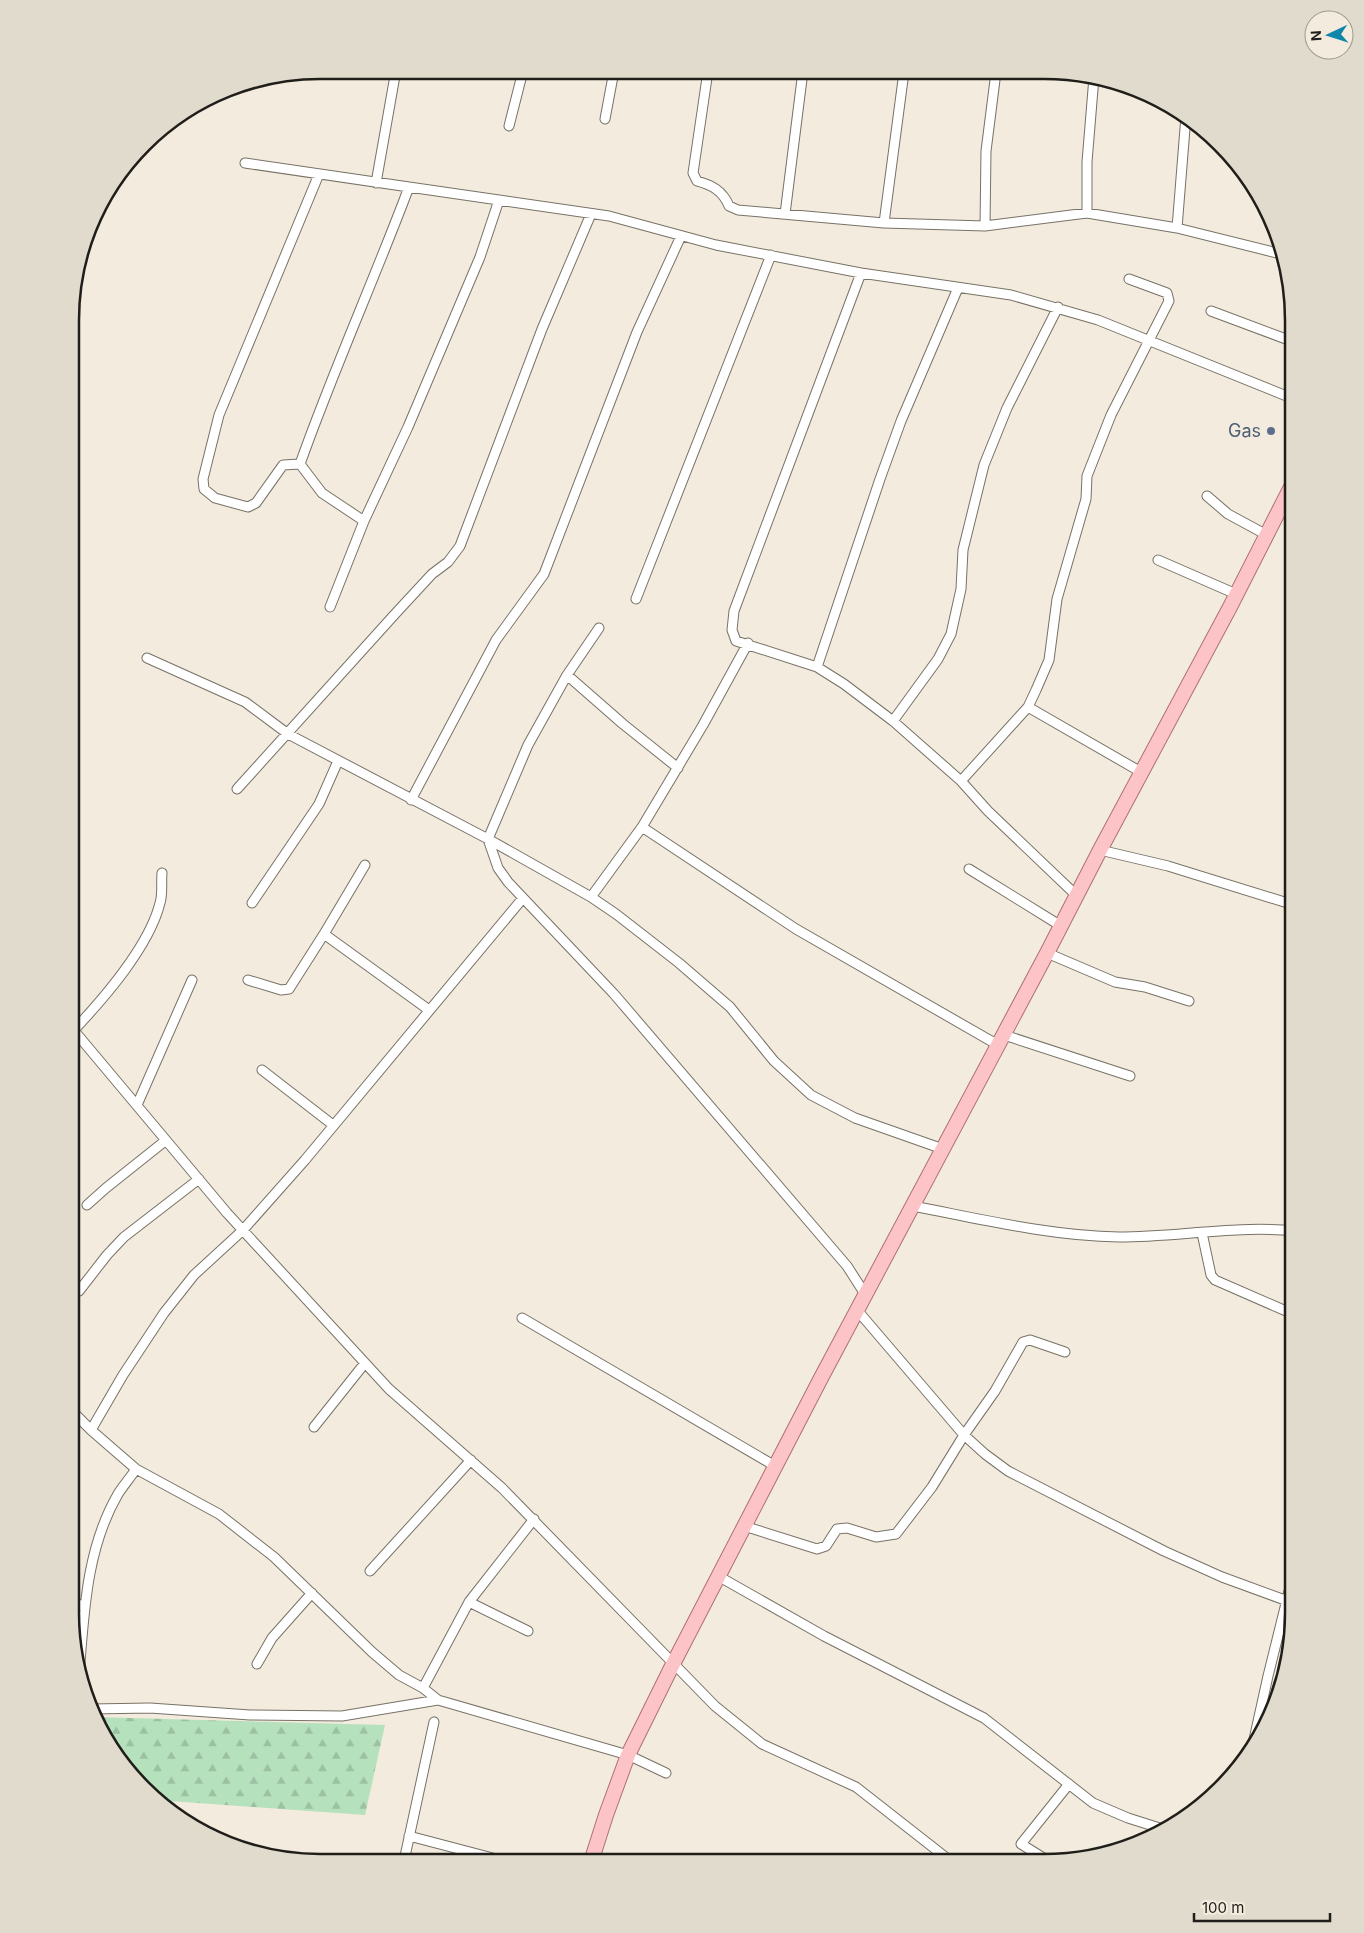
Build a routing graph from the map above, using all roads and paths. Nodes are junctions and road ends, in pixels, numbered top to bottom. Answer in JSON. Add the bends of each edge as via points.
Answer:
{"nodes":[{"id":1,"x":394,"y":79,"type":"edge"},
{"id":2,"x":521,"y":79,"type":"edge"},
{"id":3,"x":612,"y":79,"type":"edge"},
{"id":4,"x":707,"y":79,"type":"edge"},
{"id":5,"x":802,"y":79,"type":"edge"},
{"id":6,"x":903,"y":79,"type":"edge"},
{"id":7,"x":995,"y":79,"type":"edge"},
{"id":8,"x":1093,"y":84,"type":"edge"},
{"id":9,"x":605,"y":119,"type":"dead end"},
{"id":10,"x":1185,"y":125,"type":"edge"},
{"id":11,"x":509,"y":126,"type":"dead end"},
{"id":12,"x":245,"y":162,"type":"dead end"},
{"id":13,"x":319,"y":174,"type":"junction"},
{"id":14,"x":376,"y":183,"type":"junction"},
{"id":15,"x":409,"y":187,"type":"junction"},
{"id":16,"x":500,"y":200,"type":"junction"},
{"id":17,"x":1087,"y":213,"type":"junction"},
{"id":18,"x":591,"y":214,"type":"junction"},
{"id":19,"x":785,"y":214,"type":"junction"},
{"id":20,"x":884,"y":223,"type":"junction"},
{"id":21,"x":985,"y":226,"type":"junction"},
{"id":22,"x":1177,"y":228,"type":"junction"},
{"id":23,"x":681,"y":236,"type":"junction"},
{"id":24,"x":1275,"y":252,"type":"edge"},
{"id":25,"x":772,"y":255,"type":"junction"},
{"id":26,"x":861,"y":273,"type":"junction"},
{"id":27,"x":1129,"y":279,"type":"dead end"},
{"id":28,"x":958,"y":288,"type":"junction"},
{"id":29,"x":1058,"y":307,"type":"junction"},
{"id":30,"x":1211,"y":312,"type":"dead end"},
{"id":31,"x":1285,"y":339,"type":"edge"},
{"id":32,"x":1150,"y":341,"type":"junction"},
{"id":33,"x":1285,"y":395,"type":"edge"},
{"id":34,"x":300,"y":464,"type":"junction"},
{"id":35,"x":1207,"y":496,"type":"dead end"},
{"id":36,"x":1285,"y":498,"type":"edge"},
{"id":37,"x":364,"y":521,"type":"junction"},
{"id":38,"x":1266,"y":534,"type":"junction"},
{"id":39,"x":1158,"y":560,"type":"dead end"},
{"id":40,"x":1236,"y":594,"type":"junction"},
{"id":41,"x":636,"y":599,"type":"dead end"},
{"id":42,"x":330,"y":606,"type":"dead end"},
{"id":43,"x":599,"y":628,"type":"dead end"},
{"id":44,"x":748,"y":643,"type":"junction"},
{"id":45,"x":147,"y":658,"type":"dead end"},
{"id":46,"x":817,"y":668,"type":"junction"},
{"id":47,"x":567,"y":675,"type":"junction"},
{"id":48,"x":1028,"y":707,"type":"junction"},
{"id":49,"x":893,"y":721,"type":"junction"},
{"id":50,"x":288,"y":734,"type":"junction"},
{"id":51,"x":338,"y":761,"type":"junction"},
{"id":52,"x":678,"y":768,"type":"junction"},
{"id":53,"x":1141,"y":772,"type":"junction"},
{"id":54,"x":961,"y":781,"type":"junction"},
{"id":55,"x":237,"y":789,"type":"dead end"},
{"id":56,"x":411,"y":800,"type":"junction"},
{"id":57,"x":642,"y":827,"type":"junction"},
{"id":58,"x":488,"y":839,"type":"junction"},
{"id":59,"x":1100,"y":850,"type":"junction"},
{"id":60,"x":364,"y":865,"type":"dead end"},
{"id":61,"x":969,"y":869,"type":"dead end"},
{"id":62,"x":162,"y":872,"type":"dead end"},
{"id":63,"x":1077,"y":896,"type":"junction"},
{"id":64,"x":590,"y":897,"type":"junction"},
{"id":65,"x":523,"y":898,"type":"junction"},
{"id":66,"x":1285,"y":902,"type":"edge"},
{"id":67,"x":252,"y":903,"type":"dead end"},
{"id":68,"x":1061,"y":926,"type":"junction"},
{"id":69,"x":324,"y":934,"type":"junction"},
{"id":70,"x":1047,"y":953,"type":"junction"},
{"id":71,"x":192,"y":980,"type":"dead end"},
{"id":72,"x":248,"y":980,"type":"dead end"},
{"id":73,"x":1189,"y":1001,"type":"dead end"},
{"id":74,"x":429,"y":1010,"type":"junction"},
{"id":75,"x":79,"y":1021,"type":"edge"},
{"id":76,"x":79,"y":1036,"type":"edge"},
{"id":77,"x":1001,"y":1040,"type":"junction"},
{"id":78,"x":262,"y":1070,"type":"dead end"},
{"id":79,"x":1130,"y":1076,"type":"dead end"},
{"id":80,"x":137,"y":1105,"type":"junction"},
{"id":81,"x":334,"y":1125,"type":"junction"},
{"id":82,"x":166,"y":1141,"type":"junction"},
{"id":83,"x":942,"y":1149,"type":"junction"},
{"id":84,"x":199,"y":1179,"type":"junction"},
{"id":85,"x":87,"y":1205,"type":"dead end"},
{"id":86,"x":913,"y":1206,"type":"junction"},
{"id":87,"x":243,"y":1230,"type":"junction"},
{"id":88,"x":1285,"y":1230,"type":"edge"},
{"id":89,"x":1202,"y":1233,"type":"junction"},
{"id":90,"x":79,"y":1290,"type":"dead end"},
{"id":91,"x":865,"y":1294,"type":"junction"},
{"id":92,"x":857,"y":1310,"type":"junction"},
{"id":93,"x":1285,"y":1311,"type":"edge"},
{"id":94,"x":522,"y":1318,"type":"dead end"},
{"id":95,"x":1065,"y":1352,"type":"dead end"},
{"id":96,"x":365,"y":1363,"type":"junction"},
{"id":97,"x":79,"y":1418,"type":"edge"},
{"id":98,"x":314,"y":1427,"type":"dead end"},
{"id":99,"x":91,"y":1430,"type":"junction"},
{"id":100,"x":964,"y":1435,"type":"junction"},
{"id":101,"x":471,"y":1460,"type":"junction"},
{"id":102,"x":774,"y":1466,"type":"junction"},
{"id":103,"x":136,"y":1469,"type":"junction"},
{"id":104,"x":534,"y":1519,"type":"junction"},
{"id":105,"x":744,"y":1526,"type":"junction"},
{"id":106,"x":370,"y":1571,"type":"dead end"},
{"id":107,"x":718,"y":1576,"type":"junction"},
{"id":108,"x":312,"y":1593,"type":"junction"},
{"id":109,"x":1285,"y":1600,"type":"edge"},
{"id":110,"x":469,"y":1602,"type":"junction"},
{"id":111,"x":79,"y":1604,"type":"edge"},
{"id":112,"x":84,"y":1606,"type":"junction"},
{"id":113,"x":1285,"y":1612,"type":"edge"},
{"id":114,"x":1283,"y":1616,"type":"joint"},
{"id":115,"x":528,"y":1631,"type":"dead end"},
{"id":116,"x":81,"y":1645,"type":"edge"},
{"id":117,"x":257,"y":1664,"type":"dead end"},
{"id":118,"x":673,"y":1664,"type":"junction"},
{"id":119,"x":423,"y":1688,"type":"junction"},
{"id":120,"x":438,"y":1700,"type":"junction"},
{"id":121,"x":99,"y":1709,"type":"edge"},
{"id":122,"x":434,"y":1722,"type":"dead end"},
{"id":123,"x":1257,"y":1726,"type":"edge"},
{"id":124,"x":628,"y":1755,"type":"junction"},
{"id":125,"x":666,"y":1773,"type":"dead end"},
{"id":126,"x":1068,"y":1784,"type":"junction"},
{"id":127,"x":1156,"y":1827,"type":"edge"},
{"id":128,"x":409,"y":1836,"type":"junction"},
{"id":129,"x":405,"y":1854,"type":"edge"},
{"id":130,"x":478,"y":1854,"type":"edge"},
{"id":131,"x":594,"y":1854,"type":"edge"},
{"id":132,"x":942,"y":1854,"type":"edge"},
{"id":133,"x":1037,"y":1854,"type":"edge"}],
"edges":[{"from":1,"to":14,"type":"street"},
{"from":2,"to":11,"type":"street"},
{"from":3,"to":9,"type":"street"},
{"from":4,"to":19,"type":"street","via":[[693,173],[697,181],[710,184],[726,196],[729,206],[738,210]]},
{"from":5,"to":19,"type":"street"},
{"from":6,"to":20,"type":"street"},
{"from":7,"to":21,"type":"street","via":[[986,151]]},
{"from":8,"to":17,"type":"street","via":[[1087,162]]},
{"from":10,"to":22,"type":"street"},
{"from":12,"to":13,"type":"street"},
{"from":13,"to":14,"type":"street"},
{"from":13,"to":34,"type":"street","via":[[219,415],[205,468],[204,490],[214,498],[248,507],[256,502],[283,465]]},
{"from":14,"to":15,"type":"street"},
{"from":15,"to":16,"type":"street"},
{"from":15,"to":34,"type":"street","via":[[324,395]]},
{"from":16,"to":18,"type":"street"},
{"from":16,"to":37,"type":"street","via":[[466,291]]},
{"from":17,"to":21,"type":"street"},
{"from":17,"to":22,"type":"street"},
{"from":18,"to":23,"type":"street"},
{"from":18,"to":50,"type":"street","via":[[542,329],[460,546]]},
{"from":19,"to":20,"type":"street"},
{"from":20,"to":21,"type":"street"},
{"from":22,"to":24,"type":"street"},
{"from":23,"to":25,"type":"street"},
{"from":23,"to":56,"type":"street","via":[[637,332],[544,574],[496,640]]},
{"from":25,"to":26,"type":"street"},
{"from":25,"to":41,"type":"street"},
{"from":26,"to":28,"type":"street"},
{"from":26,"to":44,"type":"street","via":[[734,611],[732,630],[736,640]]},
{"from":27,"to":32,"type":"street","via":[[1166,292],[1169,296]]},
{"from":28,"to":29,"type":"street","via":[[1011,295]]},
{"from":28,"to":46,"type":"street","via":[[901,421]]},
{"from":29,"to":32,"type":"street"},
{"from":29,"to":49,"type":"street","via":[[1007,408],[984,465],[962,550],[961,589],[951,634],[938,660]]},
{"from":30,"to":31,"type":"street"},
{"from":32,"to":33,"type":"street"},
{"from":32,"to":48,"type":"street","via":[[1111,415],[1087,476],[1086,500],[1057,599],[1049,660]]},
{"from":34,"to":37,"type":"street","via":[[322,493]]},
{"from":35,"to":38,"type":"street","via":[[1228,514]]},
{"from":36,"to":38,"type":"main road"},
{"from":37,"to":42,"type":"street"},
{"from":38,"to":40,"type":"main road"},
{"from":39,"to":40,"type":"street"},
{"from":40,"to":53,"type":"main road"},
{"from":43,"to":47,"type":"street"},
{"from":44,"to":46,"type":"street"},
{"from":44,"to":52,"type":"street"},
{"from":45,"to":50,"type":"street","via":[[245,702]]},
{"from":46,"to":49,"type":"street"},
{"from":47,"to":52,"type":"street"},
{"from":47,"to":58,"type":"street","via":[[528,745]]},
{"from":48,"to":53,"type":"street"},
{"from":48,"to":54,"type":"street"},
{"from":49,"to":54,"type":"street"},
{"from":50,"to":51,"type":"street"},
{"from":50,"to":55,"type":"street"},
{"from":51,"to":56,"type":"street"},
{"from":51,"to":67,"type":"street","via":[[320,804]]},
{"from":52,"to":57,"type":"street"},
{"from":53,"to":59,"type":"main road"},
{"from":54,"to":63,"type":"street"},
{"from":56,"to":58,"type":"street"},
{"from":57,"to":64,"type":"street"},
{"from":57,"to":77,"type":"street","via":[[796,929]]},
{"from":58,"to":64,"type":"street"},
{"from":58,"to":65,"type":"street","via":[[498,868]]},
{"from":59,"to":63,"type":"main road"},
{"from":59,"to":66,"type":"street","via":[[1168,866]]},
{"from":60,"to":69,"type":"street"},
{"from":61,"to":68,"type":"street"},
{"from":62,"to":75,"type":"street","via":[[161,903],[147,936],[108,993]]},
{"from":63,"to":68,"type":"main road"},
{"from":64,"to":83,"type":"street","via":[[680,963],[730,1007],[774,1061],[811,1095],[855,1118]]},
{"from":65,"to":74,"type":"street"},
{"from":65,"to":91,"type":"street","via":[[620,1001],[847,1266]]},
{"from":68,"to":70,"type":"main road"},
{"from":69,"to":72,"type":"street","via":[[289,989],[280,990]]},
{"from":69,"to":74,"type":"street"},
{"from":70,"to":73,"type":"street","via":[[1115,982],[1145,986]]},
{"from":70,"to":77,"type":"main road"},
{"from":71,"to":80,"type":"street"},
{"from":74,"to":81,"type":"street"},
{"from":76,"to":80,"type":"street"},
{"from":77,"to":79,"type":"street"},
{"from":77,"to":83,"type":"main road"},
{"from":78,"to":81,"type":"street"},
{"from":80,"to":82,"type":"street"},
{"from":81,"to":87,"type":"street"},
{"from":82,"to":84,"type":"street"},
{"from":82,"to":85,"type":"street"},
{"from":83,"to":86,"type":"main road"},
{"from":84,"to":87,"type":"street"},
{"from":84,"to":90,"type":"street","via":[[124,1237]]},
{"from":86,"to":89,"type":"street","via":[[1080,1236]]},
{"from":86,"to":91,"type":"main road"},
{"from":87,"to":96,"type":"street"},
{"from":87,"to":99,"type":"street","via":[[194,1275],[164,1313]]},
{"from":88,"to":89,"type":"street"},
{"from":89,"to":93,"type":"street","via":[[1211,1275],[1215,1280]]},
{"from":91,"to":92,"type":"main road"},
{"from":92,"to":100,"type":"street"},
{"from":92,"to":102,"type":"main road"},
{"from":94,"to":102,"type":"street"},
{"from":95,"to":100,"type":"street","via":[[1030,1340],[1023,1342],[995,1391]]},
{"from":96,"to":98,"type":"street"},
{"from":96,"to":101,"type":"street","via":[[389,1389]]},
{"from":97,"to":99,"type":"street"},
{"from":99,"to":103,"type":"street"},
{"from":100,"to":105,"type":"street","via":[[932,1487],[896,1534],[876,1537],[847,1528],[838,1529],[826,1546],[817,1549]]},
{"from":100,"to":109,"type":"street","via":[[1008,1471],[1164,1551]]},
{"from":101,"to":104,"type":"street"},
{"from":101,"to":106,"type":"street"},
{"from":102,"to":105,"type":"main road"},
{"from":103,"to":108,"type":"street","via":[[219,1514],[274,1557]]},
{"from":103,"to":112,"type":"street","via":[[105,1519]]},
{"from":104,"to":110,"type":"street"},
{"from":104,"to":118,"type":"street"},
{"from":105,"to":107,"type":"main road"},
{"from":107,"to":118,"type":"main road"},
{"from":107,"to":126,"type":"street","via":[[824,1636],[984,1718]]},
{"from":108,"to":117,"type":"street","via":[[272,1638]]},
{"from":108,"to":119,"type":"street","via":[[372,1652],[399,1675]]},
{"from":110,"to":115,"type":"street"},
{"from":110,"to":119,"type":"street"},
{"from":111,"to":112,"type":"street"},
{"from":112,"to":116,"type":"street"},
{"from":113,"to":114,"type":"street"},
{"from":114,"to":123,"type":"street"},
{"from":118,"to":124,"type":"main road"},
{"from":118,"to":132,"type":"street","via":[[715,1706],[762,1744],[856,1787]]},
{"from":119,"to":120,"type":"street"},
{"from":120,"to":121,"type":"street","via":[[342,1716]]},
{"from":120,"to":124,"type":"street"},
{"from":122,"to":128,"type":"street"},
{"from":124,"to":125,"type":"street"},
{"from":124,"to":131,"type":"main road"},
{"from":126,"to":127,"type":"street","via":[[1093,1803]]},
{"from":126,"to":133,"type":"street","via":[[1021,1844]]},
{"from":128,"to":129,"type":"street"},
{"from":128,"to":130,"type":"street"}]}
